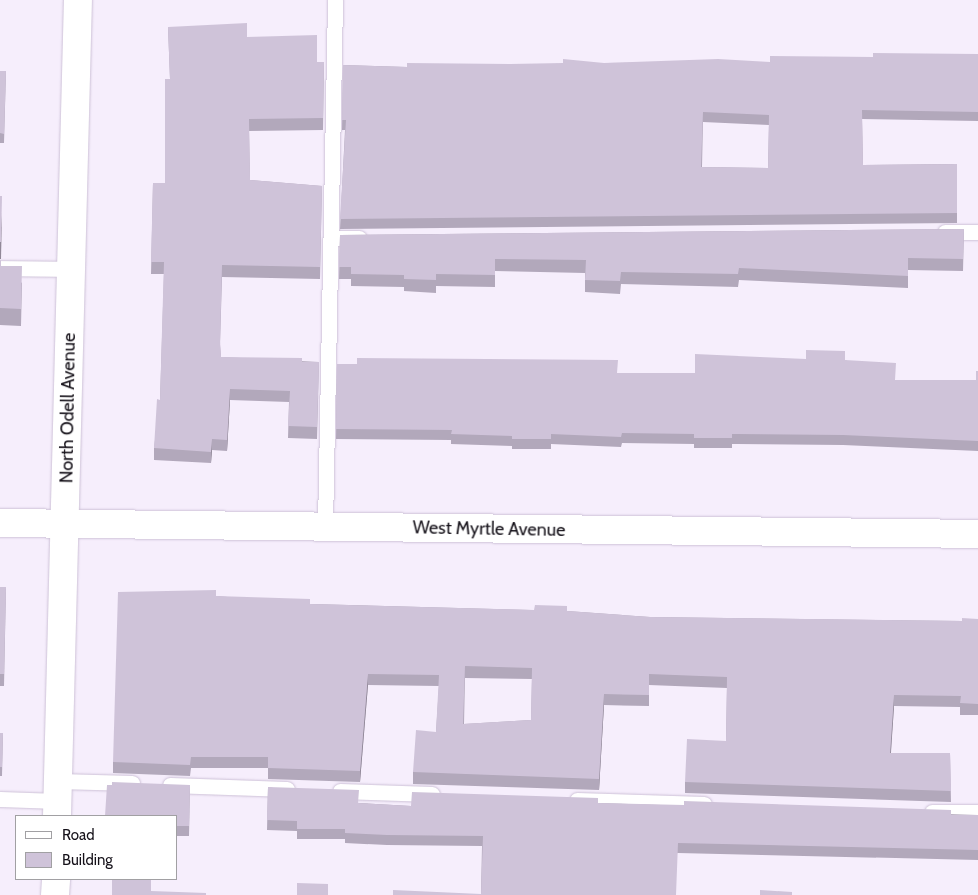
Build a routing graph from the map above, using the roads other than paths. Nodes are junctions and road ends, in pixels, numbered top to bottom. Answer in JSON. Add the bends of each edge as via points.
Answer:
{"nodes":[{"id":1,"x":78,"y":0,"type":"edge"},
{"id":2,"x":335,"y":0,"type":"edge"},
{"id":3,"x":928,"y":232,"type":"edge"},
{"id":4,"x":978,"y":232,"type":"edge"},
{"id":5,"x":331,"y":238,"type":"junction"},
{"id":6,"x":370,"y":238,"type":"edge"},
{"id":7,"x":0,"y":268,"type":"edge"},
{"id":8,"x":71,"y":269,"type":"junction"},
{"id":9,"x":0,"y":523,"type":"edge"},
{"id":10,"x":65,"y":524,"type":"junction"},
{"id":11,"x":325,"y":527,"type":"junction"},
{"id":12,"x":978,"y":534,"type":"edge"},
{"id":13,"x":298,"y":790,"type":"edge"},
{"id":14,"x":328,"y":791,"type":"edge"},
{"id":15,"x":448,"y":795,"type":"edge"},
{"id":16,"x":0,"y":799,"type":"edge"},
{"id":17,"x":58,"y":799,"type":"edge"},
{"id":18,"x":558,"y":799,"type":"edge"},
{"id":19,"x":718,"y":805,"type":"edge"},
{"id":20,"x":918,"y":812,"type":"edge"},
{"id":21,"x":978,"y":812,"type":"edge"},
{"id":22,"x":56,"y":880,"type":"edge"},
{"id":23,"x":55,"y":895,"type":"edge"}],
"edges":[{"from":1,"to":8,"type":"street","name":"North Odell Avenue"},
{"from":2,"to":5,"type":"lane"},
{"from":3,"to":4,"type":"lane"},
{"from":5,"to":6,"type":"lane"},
{"from":5,"to":11,"type":"lane"},
{"from":7,"to":8,"type":"lane"},
{"from":8,"to":10,"type":"street","name":"North Odell Avenue"},
{"from":9,"to":10,"type":"street","name":"West Myrtle Avenue"},
{"from":10,"to":11,"type":"street","name":"West Myrtle Avenue"},
{"from":10,"to":17,"type":"street","name":"North Odell Avenue"},
{"from":11,"to":12,"type":"street","name":"West Myrtle Avenue"},
{"from":13,"to":17,"type":"lane","via":[[153,784]]},
{"from":14,"to":15,"type":"lane"},
{"from":16,"to":17,"type":"lane"},
{"from":18,"to":19,"type":"lane"},
{"from":20,"to":21,"type":"lane"},
{"from":22,"to":23,"type":"street"}]}
